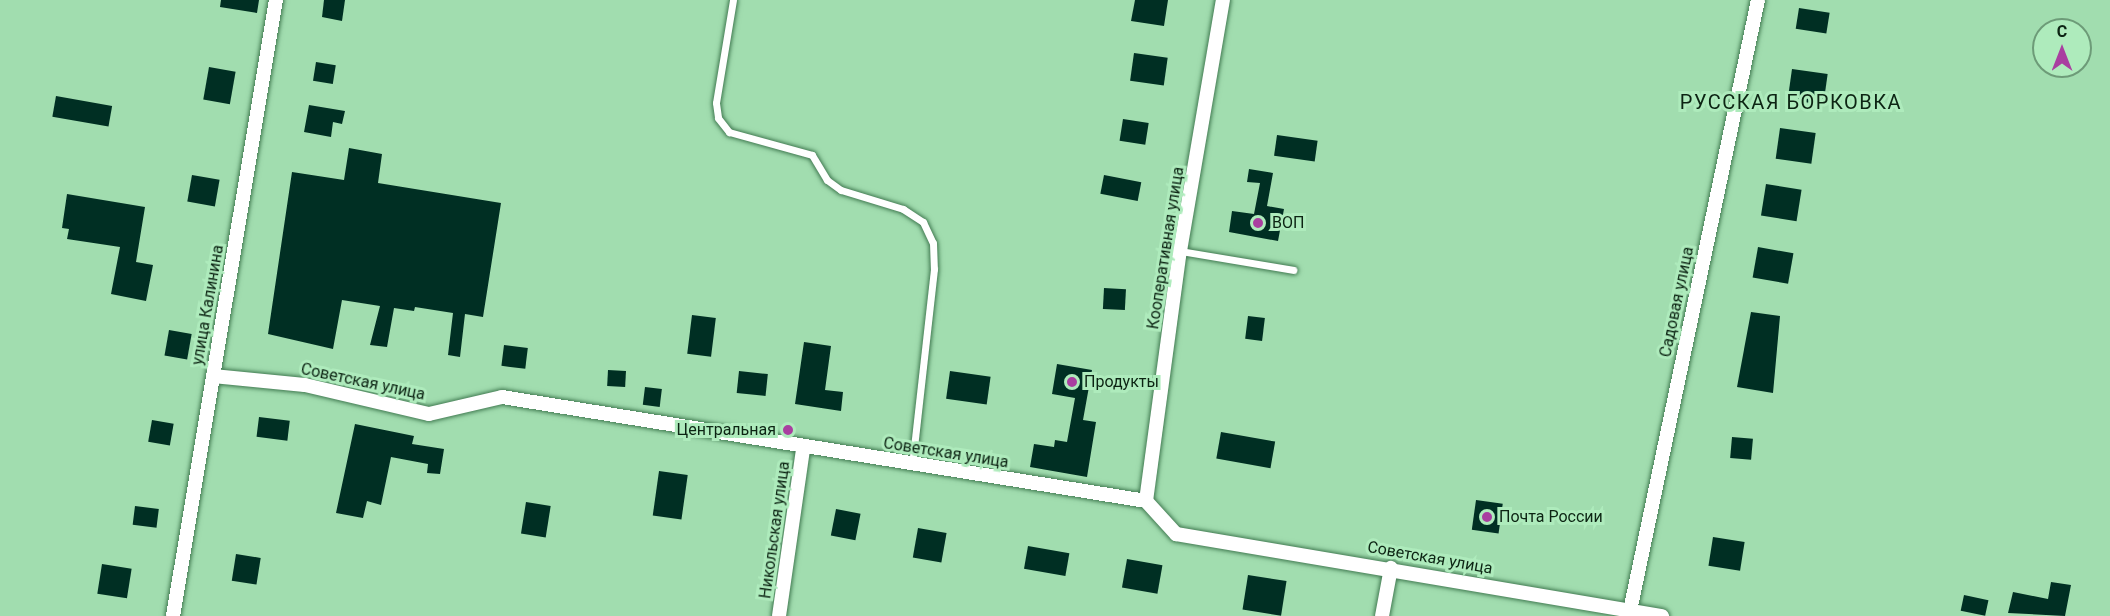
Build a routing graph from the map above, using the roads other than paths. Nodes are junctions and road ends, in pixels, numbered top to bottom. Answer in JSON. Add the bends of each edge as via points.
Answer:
{"nodes":[{"id":1,"x":276,"y":0,"type":"edge"},
{"id":2,"x":733,"y":0,"type":"edge"},
{"id":3,"x":1223,"y":0,"type":"edge"},
{"id":4,"x":1758,"y":0,"type":"edge"},
{"id":5,"x":1180,"y":251,"type":"junction"},
{"id":6,"x":1293,"y":270,"type":"dead end"},
{"id":7,"x":213,"y":376,"type":"junction"},
{"id":8,"x":804,"y":449,"type":"junction"},
{"id":9,"x":912,"y":464,"type":"junction"},
{"id":10,"x":1146,"y":501,"type":"junction"},
{"id":11,"x":1391,"y":568,"type":"junction"},
{"id":12,"x":1630,"y":611,"type":"junction"},
{"id":13,"x":173,"y":616,"type":"edge"},
{"id":14,"x":779,"y":616,"type":"edge"},
{"id":15,"x":1382,"y":616,"type":"edge"},
{"id":16,"x":1662,"y":616,"type":"edge"}],
"edges":[{"from":1,"to":7,"type":"street","name":"улица Калинина"},
{"from":2,"to":9,"type":"lane","via":[[716,103],[718,118],[729,132],[812,154],[827,180],[841,190],[903,209],[923,222],[933,243],[934,269]]},
{"from":3,"to":5,"type":"street","name":"Кооперативная улица"},
{"from":4,"to":12,"type":"street","name":"Садовая улица"},
{"from":5,"to":6,"type":"lane"},
{"from":5,"to":10,"type":"street","name":"Кооперативная улица"},
{"from":7,"to":8,"type":"street","name":"Советская улица","via":[[305,384],[429,414],[502,397]]},
{"from":7,"to":13,"type":"street","name":"улица Калинина"},
{"from":8,"to":9,"type":"street","name":"Советская улица"},
{"from":8,"to":14,"type":"street","name":"Никольская улица"},
{"from":9,"to":10,"type":"street","name":"Советская улица"},
{"from":10,"to":11,"type":"street","name":"Советская улица","via":[[1176,534]]},
{"from":11,"to":12,"type":"street","name":"Советская улица"},
{"from":11,"to":15,"type":"street"},
{"from":12,"to":16,"type":"street","name":"Советская улица"}]}
